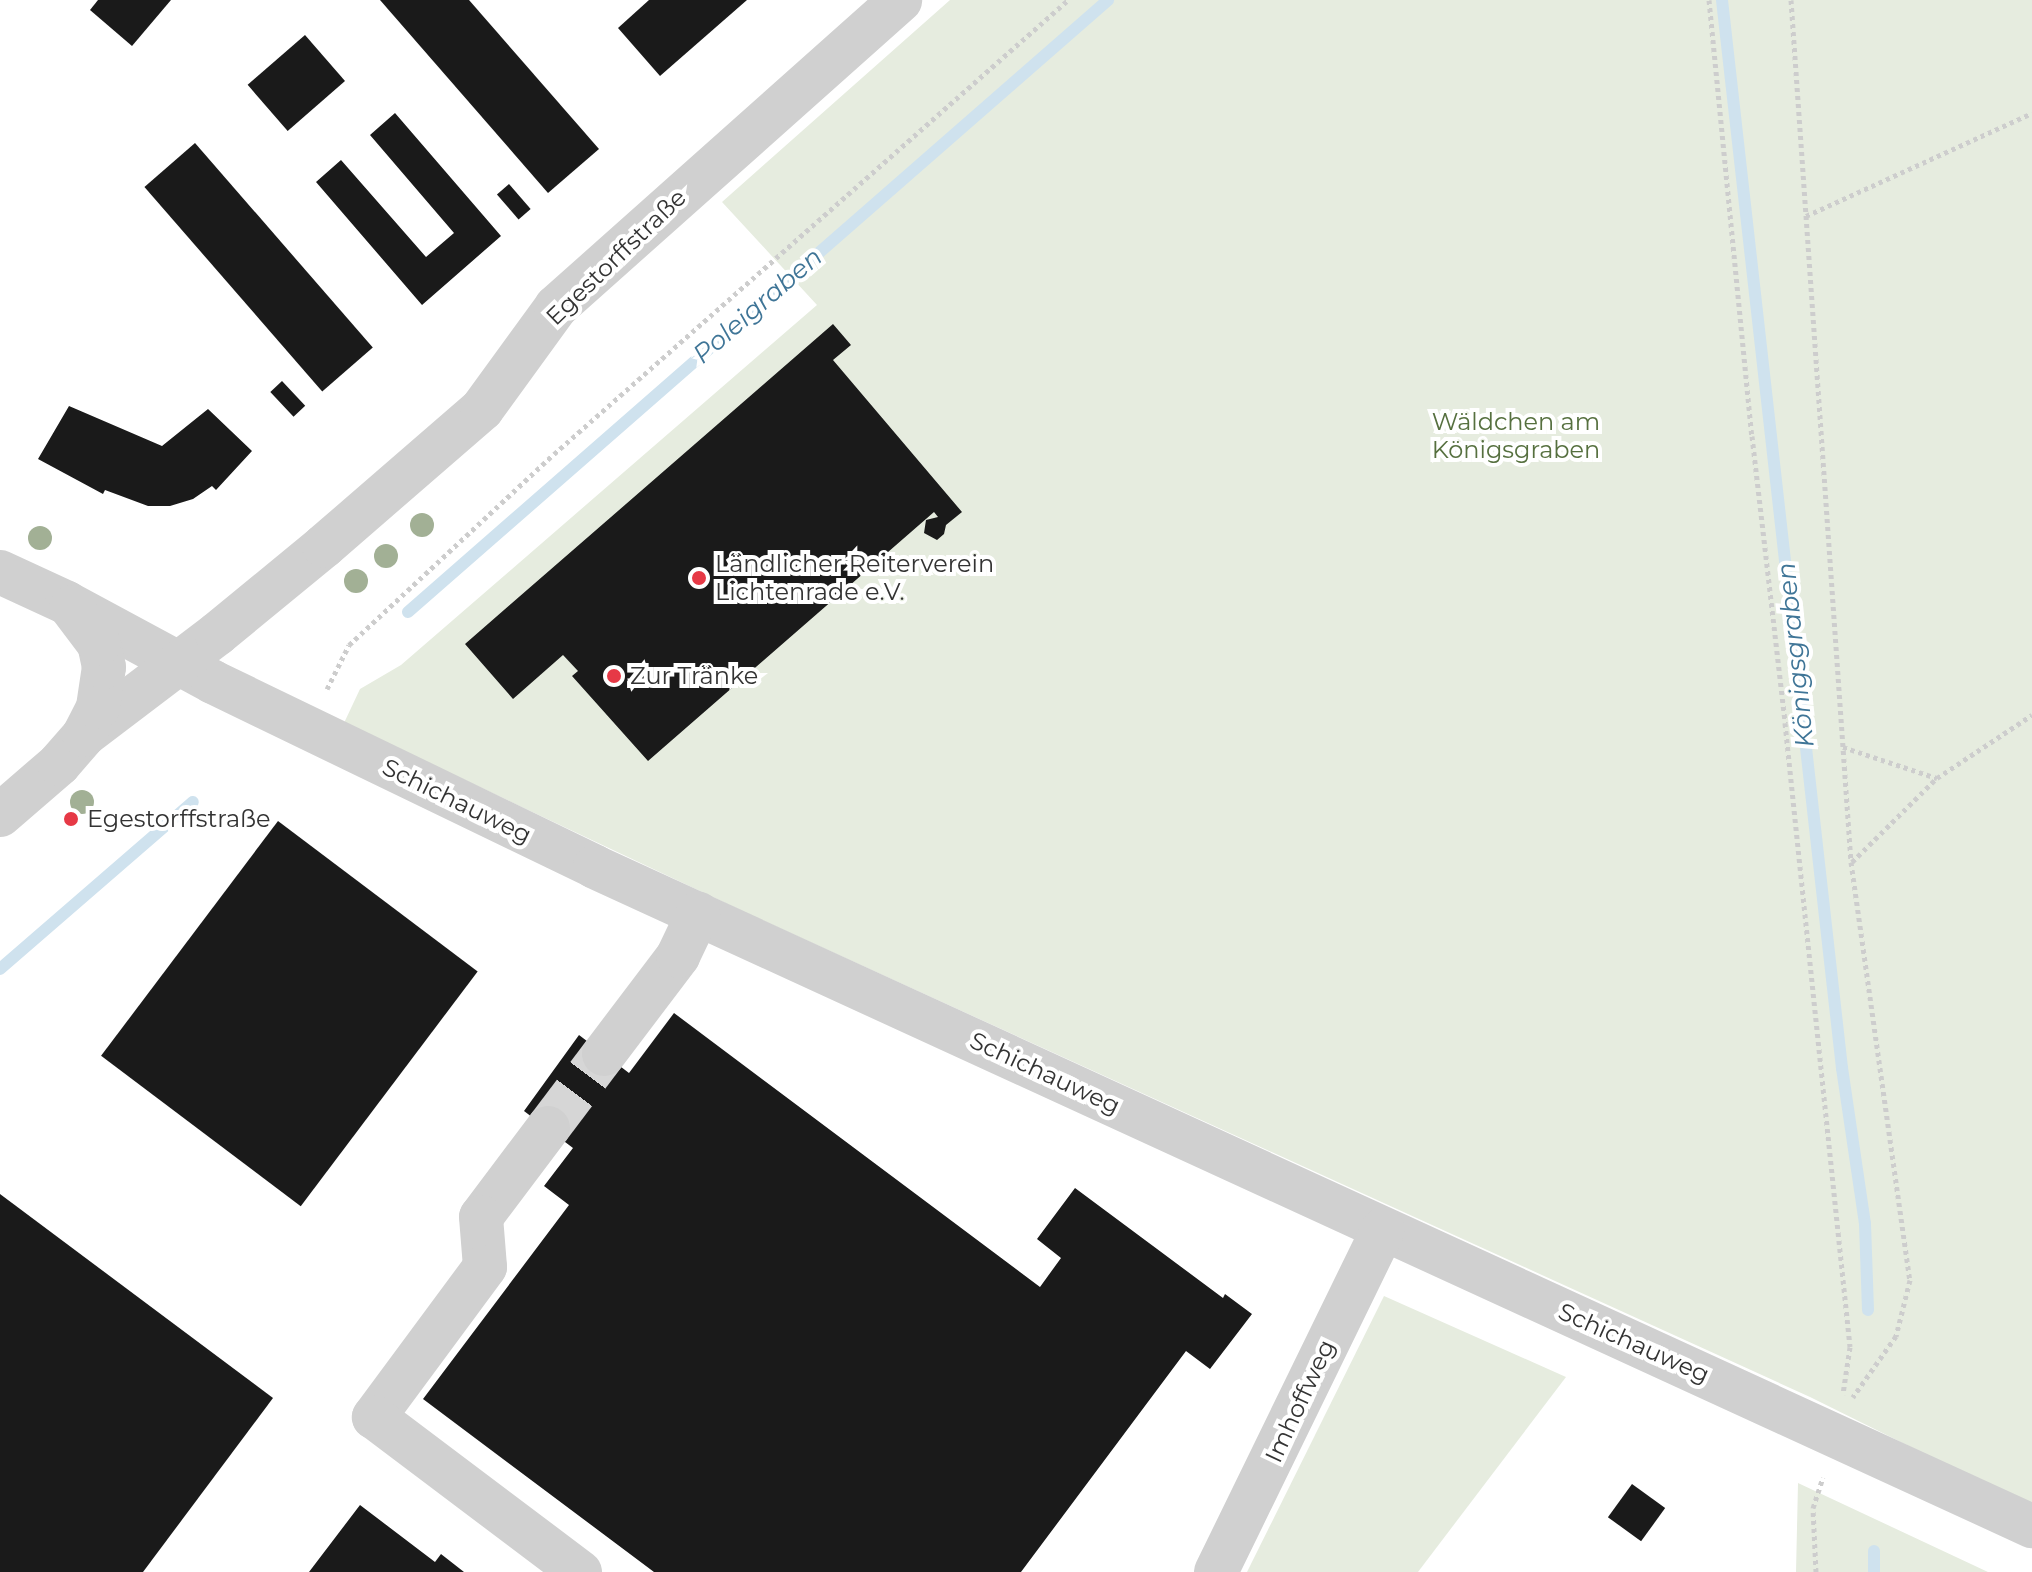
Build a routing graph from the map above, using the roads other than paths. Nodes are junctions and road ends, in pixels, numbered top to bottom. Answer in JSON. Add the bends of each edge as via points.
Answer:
{"nodes":[{"id":1,"x":900,"y":0,"type":"edge"},
{"id":2,"x":0,"y":572,"type":"edge"},
{"id":3,"x":67,"y":603,"type":"junction"},
{"id":4,"x":178,"y":663,"type":"junction"},
{"id":5,"x":84,"y":735,"type":"junction"},
{"id":6,"x":0,"y":815,"type":"edge"},
{"id":7,"x":698,"y":914,"type":"junction"},
{"id":8,"x":604,"y":1054,"type":"tunnel mouth"},
{"id":9,"x":548,"y":1128,"type":"tunnel mouth"},
{"id":10,"x":1383,"y":1229,"type":"junction"},
{"id":11,"x":2032,"y":1526,"type":"edge"},
{"id":12,"x":580,"y":1572,"type":"edge"},
{"id":13,"x":1216,"y":1572,"type":"edge"}],
"edges":[{"from":1,"to":4,"type":"street","name":"Egestorffstraße","via":[[556,307],[482,409]]},
{"from":2,"to":3,"type":"street","name":"Schichauweg"},
{"from":3,"to":4,"type":"street","name":"Schichauweg"},
{"from":3,"to":5,"type":"street","name":"Schichauweg","via":[[99,644],[104,667],[102,689]]},
{"from":4,"to":5,"type":"street","name":"Egestorffstraße"},
{"from":4,"to":7,"type":"street","name":"Schichauweg"},
{"from":5,"to":6,"type":"street"},
{"from":7,"to":8,"type":"street","via":[[678,956]]},
{"from":7,"to":10,"type":"street","name":"Schichauweg"},
{"from":9,"to":12,"type":"street","via":[[481,1217],[485,1267],[374,1417]]},
{"from":10,"to":11,"type":"street","name":"Schichauweg"},
{"from":10,"to":13,"type":"street","name":"Imhoffweg"}]}
